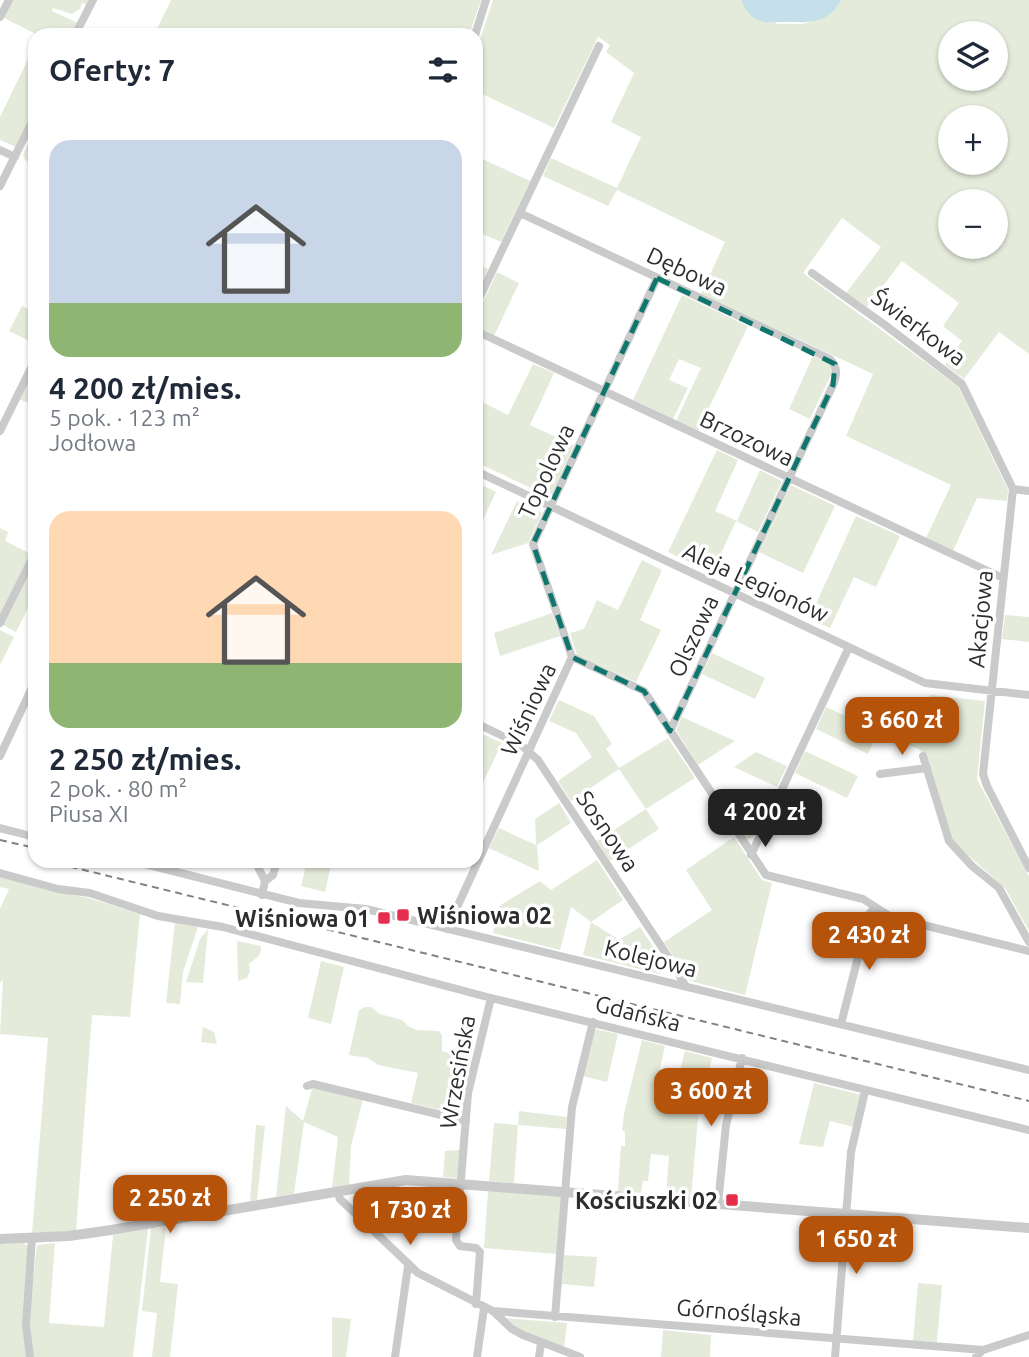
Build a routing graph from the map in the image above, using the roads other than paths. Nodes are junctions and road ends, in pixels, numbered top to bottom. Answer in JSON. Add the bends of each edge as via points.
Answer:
{"nodes":[{"id":1,"x":9,"y":0,"type":"edge"},
{"id":2,"x":93,"y":0,"type":"edge"},
{"id":3,"x":486,"y":0,"type":"edge"},
{"id":4,"x":0,"y":17,"type":"edge"},
{"id":5,"x":79,"y":28,"type":"edge"},
{"id":6,"x":477,"y":28,"type":"edge"},
{"id":7,"x":599,"y":46,"type":"dead end"},
{"id":8,"x":28,"y":130,"type":"edge"},
{"id":9,"x":0,"y":150,"type":"edge"},
{"id":10,"x":15,"y":157,"type":"junction"},
{"id":11,"x":0,"y":186,"type":"edge"},
{"id":12,"x":520,"y":213,"type":"junction"},
{"id":13,"x":812,"y":273,"type":"dead end"},
{"id":14,"x":657,"y":278,"type":"junction"},
{"id":15,"x":483,"y":290,"type":"edge"},
{"id":16,"x":483,"y":334,"type":"edge"},
{"id":17,"x":835,"y":367,"type":"joint"},
{"id":18,"x":28,"y":374,"type":"edge"},
{"id":19,"x":604,"y":392,"type":"junction"},
{"id":20,"x":0,"y":431,"type":"edge"},
{"id":21,"x":483,"y":474,"type":"edge"},
{"id":22,"x":788,"y":479,"type":"junction"},
{"id":23,"x":1013,"y":489,"type":"junction"},
{"id":24,"x":1029,"y":491,"type":"edge"},
{"id":25,"x":551,"y":508,"type":"junction"},
{"id":26,"x":28,"y":567,"type":"edge"},
{"id":27,"x":1003,"y":578,"type":"junction"},
{"id":28,"x":734,"y":594,"type":"junction"},
{"id":29,"x":0,"y":622,"type":"edge"},
{"id":30,"x":849,"y":647,"type":"junction"},
{"id":31,"x":572,"y":657,"type":"junction"},
{"id":32,"x":992,"y":691,"type":"junction"},
{"id":33,"x":1029,"y":695,"type":"edge"},
{"id":34,"x":28,"y":696,"type":"edge"},
{"id":35,"x":483,"y":727,"type":"edge"},
{"id":36,"x":670,"y":731,"type":"junction"},
{"id":37,"x":529,"y":751,"type":"junction"},
{"id":38,"x":0,"y":756,"type":"edge"},
{"id":39,"x":923,"y":756,"type":"dead end"},
{"id":40,"x":927,"y":768,"type":"junction"},
{"id":41,"x":880,"y":774,"type":"dead end"},
{"id":42,"x":0,"y":828,"type":"edge"},
{"id":43,"x":28,"y":835,"type":"edge"},
{"id":44,"x":483,"y":844,"type":"edge"},
{"id":45,"x":751,"y":855,"type":"junction"},
{"id":46,"x":160,"y":868,"type":"edge"},
{"id":47,"x":258,"y":868,"type":"edge"},
{"id":48,"x":274,"y":868,"type":"edge"},
{"id":49,"x":472,"y":868,"type":"edge"},
{"id":50,"x":1029,"y":868,"type":"edge"},
{"id":51,"x":2,"y":874,"type":"edge"},
{"id":52,"x":265,"y":881,"type":"junction"},
{"id":53,"x":262,"y":895,"type":"junction"},
{"id":54,"x":875,"y":907,"type":"junction"},
{"id":55,"x":447,"y":929,"type":"junction"},
{"id":56,"x":1029,"y":942,"type":"edge"},
{"id":57,"x":1029,"y":950,"type":"edge"},
{"id":58,"x":685,"y":985,"type":"junction"},
{"id":59,"x":491,"y":998,"type":"junction"},
{"id":60,"x":593,"y":1022,"type":"junction"},
{"id":61,"x":841,"y":1024,"type":"junction"},
{"id":62,"x":742,"y":1058,"type":"junction"},
{"id":63,"x":1029,"y":1070,"type":"edge"},
{"id":64,"x":307,"y":1086,"type":"dead end"},
{"id":65,"x":865,"y":1091,"type":"junction"},
{"id":66,"x":466,"y":1121,"type":"junction"},
{"id":67,"x":1029,"y":1130,"type":"edge"},
{"id":68,"x":460,"y":1183,"type":"junction"},
{"id":69,"x":337,"y":1191,"type":"junction"},
{"id":70,"x":565,"y":1191,"type":"junction"},
{"id":71,"x":718,"y":1204,"type":"junction"},
{"id":72,"x":846,"y":1214,"type":"junction"},
{"id":73,"x":1029,"y":1228,"type":"edge"},
{"id":74,"x":32,"y":1238,"type":"junction"},
{"id":75,"x":0,"y":1239,"type":"edge"},
{"id":76,"x":408,"y":1266,"type":"junction"},
{"id":77,"x":484,"y":1308,"type":"junction"},
{"id":78,"x":555,"y":1317,"type":"junction"},
{"id":79,"x":1029,"y":1335,"type":"edge"},
{"id":80,"x":837,"y":1339,"type":"junction"},
{"id":81,"x":541,"y":1343,"type":"junction"},
{"id":82,"x":979,"y":1354,"type":"edge"},
{"id":83,"x":30,"y":1357,"type":"edge"},
{"id":84,"x":395,"y":1357,"type":"edge"},
{"id":85,"x":477,"y":1357,"type":"edge"},
{"id":86,"x":539,"y":1357,"type":"edge"},
{"id":87,"x":580,"y":1357,"type":"edge"},
{"id":88,"x":835,"y":1357,"type":"edge"}],
"edges":[{"from":1,"to":4,"type":"street"},
{"from":2,"to":5,"type":"street"},
{"from":3,"to":6,"type":"street"},
{"from":7,"to":12,"type":"street"},
{"from":8,"to":10,"type":"street"},
{"from":9,"to":10,"type":"street"},
{"from":10,"to":11,"type":"street"},
{"from":12,"to":14,"type":"street","name":"Dębowa"},
{"from":12,"to":15,"type":"street"},
{"from":13,"to":23,"type":"street","name":"Świerkowa","via":[[962,384]]},
{"from":14,"to":17,"type":"street","name":"Dębowa","via":[[830,359]]},
{"from":14,"to":19,"type":"street","name":"Topolowa"},
{"from":16,"to":19,"type":"street","name":"Brzozowa"},
{"from":17,"to":22,"type":"street","name":"Olszowa","via":[[832,385]]},
{"from":18,"to":20,"type":"street"},
{"from":19,"to":22,"type":"street","name":"Brzozowa"},
{"from":19,"to":25,"type":"street","name":"Topolowa"},
{"from":21,"to":25,"type":"street","name":"Aleja Legionów"},
{"from":22,"to":27,"type":"street","name":"Brzozowa"},
{"from":22,"to":28,"type":"street","name":"Olszowa"},
{"from":23,"to":24,"type":"street"},
{"from":23,"to":27,"type":"street","name":"Akacjowa"},
{"from":25,"to":28,"type":"street","name":"Aleja Legionów"},
{"from":25,"to":31,"type":"street","name":"Topolowa","via":[[533,544]]},
{"from":26,"to":29,"type":"street"},
{"from":27,"to":32,"type":"street","name":"Akacjowa"},
{"from":28,"to":30,"type":"street","name":"Aleja Legionów"},
{"from":28,"to":36,"type":"street","name":"Olszowa"},
{"from":30,"to":32,"type":"street","name":"Aleja Legionów","via":[[925,683]]},
{"from":30,"to":45,"type":"street"},
{"from":31,"to":36,"type":"street","via":[[644,691]]},
{"from":31,"to":37,"type":"street","name":"Wiśniowa"},
{"from":32,"to":33,"type":"street","name":"Aleja Legionów"},
{"from":32,"to":50,"type":"street","name":"Akacjowa","via":[[983,776]]},
{"from":34,"to":38,"type":"street"},
{"from":35,"to":37,"type":"street","name":"Sosnowa"},
{"from":36,"to":45,"type":"street"},
{"from":37,"to":44,"type":"street","name":"Wiśniowa"},
{"from":37,"to":58,"type":"street","name":"Sosnowa"},
{"from":39,"to":40,"type":"street"},
{"from":40,"to":41,"type":"street"},
{"from":40,"to":56,"type":"street","via":[[949,841],[999,888]]},
{"from":42,"to":43,"type":"street"},
{"from":45,"to":54,"type":"street","via":[[766,875],[863,899]]},
{"from":46,"to":53,"type":"street","name":"Kolejowa"},
{"from":47,"to":52,"type":"street"},
{"from":48,"to":52,"type":"street"},
{"from":49,"to":55,"type":"street","name":"Wiśniowa"},
{"from":51,"to":59,"type":"street","name":"Gdańska"},
{"from":52,"to":53,"type":"street"},
{"from":53,"to":55,"type":"street","name":"Kolejowa","via":[[360,908]]},
{"from":54,"to":57,"type":"street","via":[[891,917]]},
{"from":54,"to":61,"type":"street","via":[[869,914]]},
{"from":55,"to":58,"type":"street","name":"Kolejowa"},
{"from":58,"to":61,"type":"street","name":"Kolejowa"},
{"from":59,"to":60,"type":"street","name":"Gdańska"},
{"from":59,"to":66,"type":"street","name":"Wrzesińska","via":[[468,1093]]},
{"from":60,"to":62,"type":"street","name":"Gdańska"},
{"from":60,"to":70,"type":"street","via":[[572,1107]]},
{"from":61,"to":63,"type":"street","name":"Kolejowa"},
{"from":62,"to":65,"type":"street","name":"Gdańska"},
{"from":62,"to":71,"type":"street","via":[[726,1125]]},
{"from":64,"to":66,"type":"street"},
{"from":65,"to":67,"type":"street","name":"Gdańska"},
{"from":65,"to":72,"type":"street","via":[[851,1152]]},
{"from":66,"to":68,"type":"street","name":"Wrzesińska"},
{"from":68,"to":69,"type":"street","via":[[406,1180]]},
{"from":68,"to":70,"type":"street"},
{"from":68,"to":77,"type":"street","name":"Wrzesińska","via":[[457,1242],[480,1252]]},
{"from":69,"to":74,"type":"street","via":[[111,1230]]},
{"from":69,"to":76,"type":"street"},
{"from":70,"to":71,"type":"street"},
{"from":70,"to":78,"type":"street"},
{"from":71,"to":72,"type":"street"},
{"from":72,"to":73,"type":"street"},
{"from":72,"to":80,"type":"street"},
{"from":74,"to":75,"type":"street"},
{"from":74,"to":83,"type":"street","via":[[26,1325]]},
{"from":76,"to":77,"type":"street"},
{"from":76,"to":84,"type":"street"},
{"from":77,"to":78,"type":"street","name":"Górnośląska"},
{"from":77,"to":81,"type":"street"},
{"from":77,"to":85,"type":"street"},
{"from":78,"to":80,"type":"street","name":"Górnośląska"},
{"from":79,"to":82,"type":"street"},
{"from":80,"to":82,"type":"street","name":"Górnośląska"},
{"from":80,"to":88,"type":"street"},
{"from":81,"to":86,"type":"street"},
{"from":81,"to":87,"type":"street"}]}
